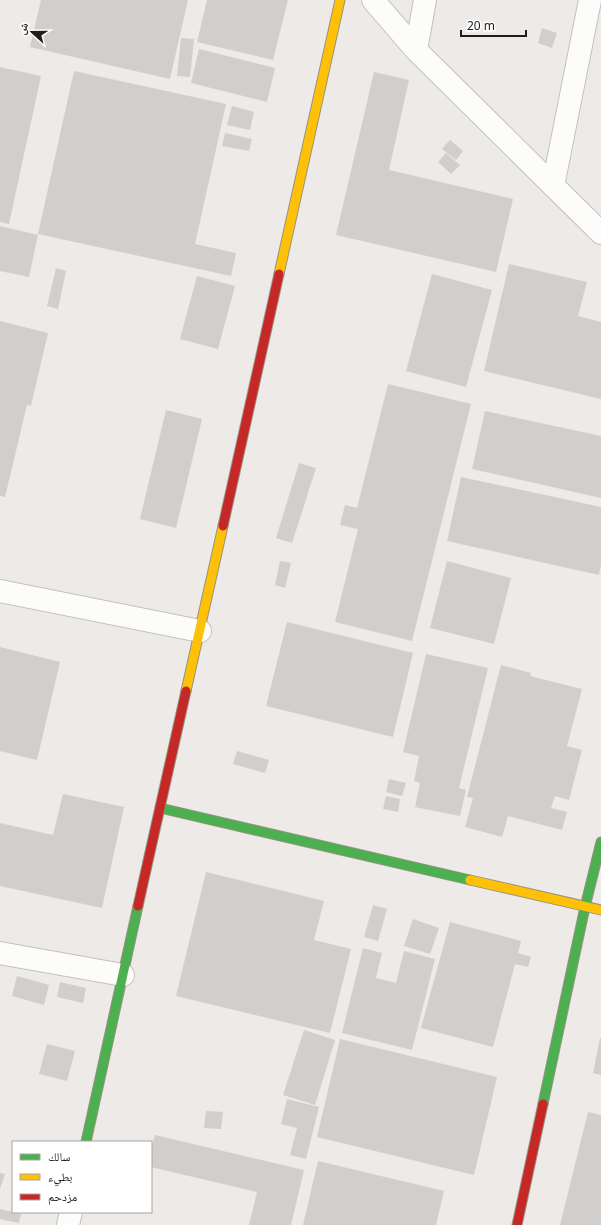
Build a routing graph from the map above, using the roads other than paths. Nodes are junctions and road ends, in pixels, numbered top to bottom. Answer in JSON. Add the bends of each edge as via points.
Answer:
{"nodes":[{"id":1,"x":340,"y":0,"type":"edge"},
{"id":2,"x":373,"y":0,"type":"edge"},
{"id":3,"x":425,"y":0,"type":"edge"},
{"id":4,"x":590,"y":0,"type":"edge"},
{"id":5,"x":416,"y":50,"type":"junction"},
{"id":6,"x":554,"y":186,"type":"junction"},
{"id":7,"x":601,"y":233,"type":"edge"},
{"id":8,"x":0,"y":591,"type":"edge"},
{"id":9,"x":200,"y":631,"type":"junction"},
{"id":10,"x":160,"y":808,"type":"junction"},
{"id":11,"x":601,"y":842,"type":"edge"},
{"id":12,"x":585,"y":907,"type":"junction"},
{"id":13,"x":601,"y":910,"type":"edge"},
{"id":14,"x":0,"y":953,"type":"edge"},
{"id":15,"x":123,"y":975,"type":"junction"},
{"id":16,"x":86,"y":1141,"type":"edge"},
{"id":17,"x":71,"y":1213,"type":"edge"},
{"id":18,"x":68,"y":1225,"type":"edge"},
{"id":19,"x":517,"y":1225,"type":"edge"}],
"edges":[{"from":1,"to":9,"type":"street"},
{"from":2,"to":5,"type":"street"},
{"from":3,"to":5,"type":"street"},
{"from":4,"to":6,"type":"street"},
{"from":5,"to":6,"type":"street"},
{"from":6,"to":7,"type":"street"},
{"from":8,"to":9,"type":"street"},
{"from":9,"to":10,"type":"street"},
{"from":10,"to":12,"type":"street"},
{"from":10,"to":15,"type":"street"},
{"from":11,"to":12,"type":"street"},
{"from":12,"to":13,"type":"street"},
{"from":12,"to":19,"type":"street"},
{"from":14,"to":15,"type":"street"},
{"from":15,"to":16,"type":"street"},
{"from":17,"to":18,"type":"street"}]}
